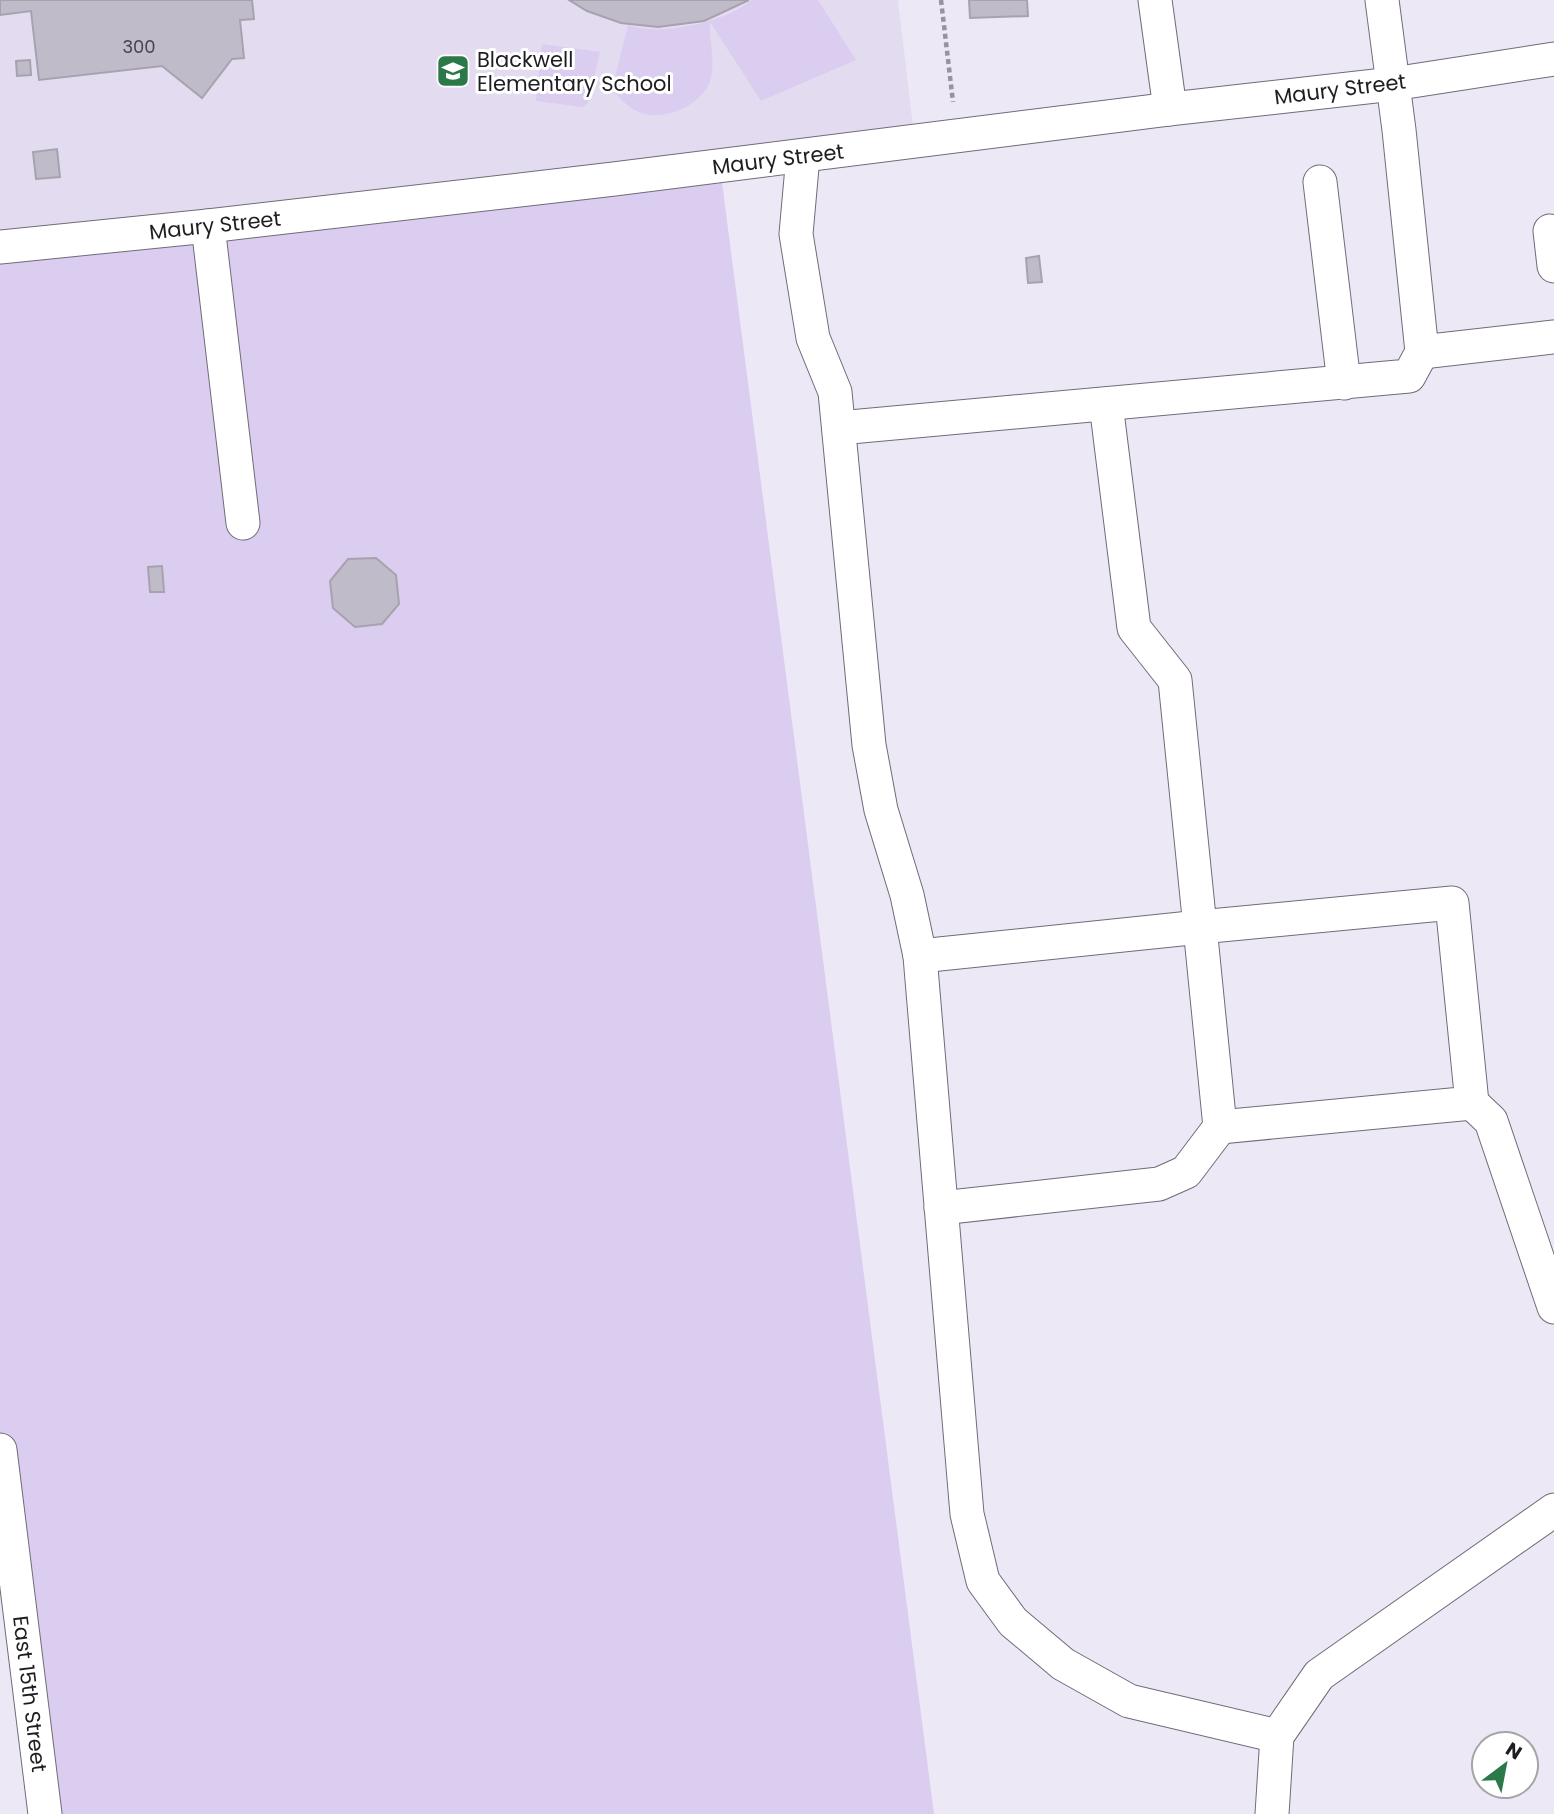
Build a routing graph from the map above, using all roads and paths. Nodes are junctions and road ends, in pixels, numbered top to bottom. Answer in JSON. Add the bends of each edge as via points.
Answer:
{"nodes":[{"id":1,"x":941,"y":0,"type":"edge"},
{"id":2,"x":1155,"y":0,"type":"edge"},
{"id":3,"x":1382,"y":0,"type":"edge"},
{"id":4,"x":1554,"y":59,"type":"edge"},
{"id":5,"x":1393,"y":84,"type":"junction"},
{"id":6,"x":953,"y":102,"type":"dead end"},
{"id":7,"x":1170,"y":109,"type":"junction"},
{"id":8,"x":803,"y":156,"type":"junction"},
{"id":9,"x":1320,"y":183,"type":"dead end"},
{"id":10,"x":208,"y":226,"type":"junction"},
{"id":11,"x":1550,"y":231,"type":"dead end"},
{"id":12,"x":0,"y":247,"type":"edge"},
{"id":13,"x":1554,"y":266,"type":"edge"},
{"id":14,"x":1554,"y":337,"type":"edge"},
{"id":15,"x":1422,"y":352,"type":"junction"},
{"id":16,"x":1344,"y":383,"type":"junction"},
{"id":17,"x":1106,"y":404,"type":"junction"},
{"id":18,"x":839,"y":428,"type":"junction"},
{"id":19,"x":243,"y":523,"type":"dead end"},
{"id":20,"x":1200,"y":927,"type":"junction"},
{"id":21,"x":920,"y":956,"type":"junction"},
{"id":22,"x":1472,"y":1103,"type":"junction"},
{"id":23,"x":1220,"y":1127,"type":"junction"},
{"id":24,"x":941,"y":1208,"type":"junction"},
{"id":25,"x":1554,"y":1307,"type":"edge"},
{"id":26,"x":0,"y":1450,"type":"edge"},
{"id":27,"x":1554,"y":1510,"type":"edge"},
{"id":28,"x":1276,"y":1735,"type":"junction"},
{"id":29,"x":45,"y":1814,"type":"edge"},
{"id":30,"x":1272,"y":1814,"type":"edge"}],
"edges":[{"from":1,"to":6,"type":"path"},
{"from":2,"to":7,"type":"street"},
{"from":3,"to":5,"type":"street"},
{"from":4,"to":5,"type":"street","name":"Maury Street"},
{"from":5,"to":7,"type":"street","name":"Maury Street"},
{"from":5,"to":15,"type":"street"},
{"from":7,"to":8,"type":"street","name":"Maury Street"},
{"from":8,"to":10,"type":"street","name":"Maury Street"},
{"from":8,"to":18,"type":"street","via":[[796,234],[813,338],[835,391]]},
{"from":9,"to":16,"type":"street"},
{"from":10,"to":12,"type":"street","name":"Maury Street"},
{"from":10,"to":19,"type":"street"},
{"from":11,"to":13,"type":"street"},
{"from":14,"to":15,"type":"street"},
{"from":15,"to":16,"type":"street","via":[[1409,376]]},
{"from":16,"to":17,"type":"street"},
{"from":17,"to":18,"type":"street"},
{"from":17,"to":20,"type":"street","via":[[1134,628],[1175,680]]},
{"from":18,"to":21,"type":"street","via":[[869,746]]},
{"from":20,"to":21,"type":"street"},
{"from":20,"to":22,"type":"street","via":[[1452,904]]},
{"from":20,"to":23,"type":"street"},
{"from":21,"to":24,"type":"street"},
{"from":22,"to":23,"type":"street"},
{"from":22,"to":25,"type":"street","via":[[1491,1121]]},
{"from":23,"to":24,"type":"street","via":[[1186,1172],[1159,1184]]},
{"from":24,"to":28,"type":"street","via":[[967,1514],[983,1581],[1013,1622],[1063,1664],[1129,1701]]},
{"from":26,"to":29,"type":"street","name":"East 15th Street"},
{"from":27,"to":28,"type":"street","via":[[1319,1675]]},
{"from":28,"to":30,"type":"street"}]}
